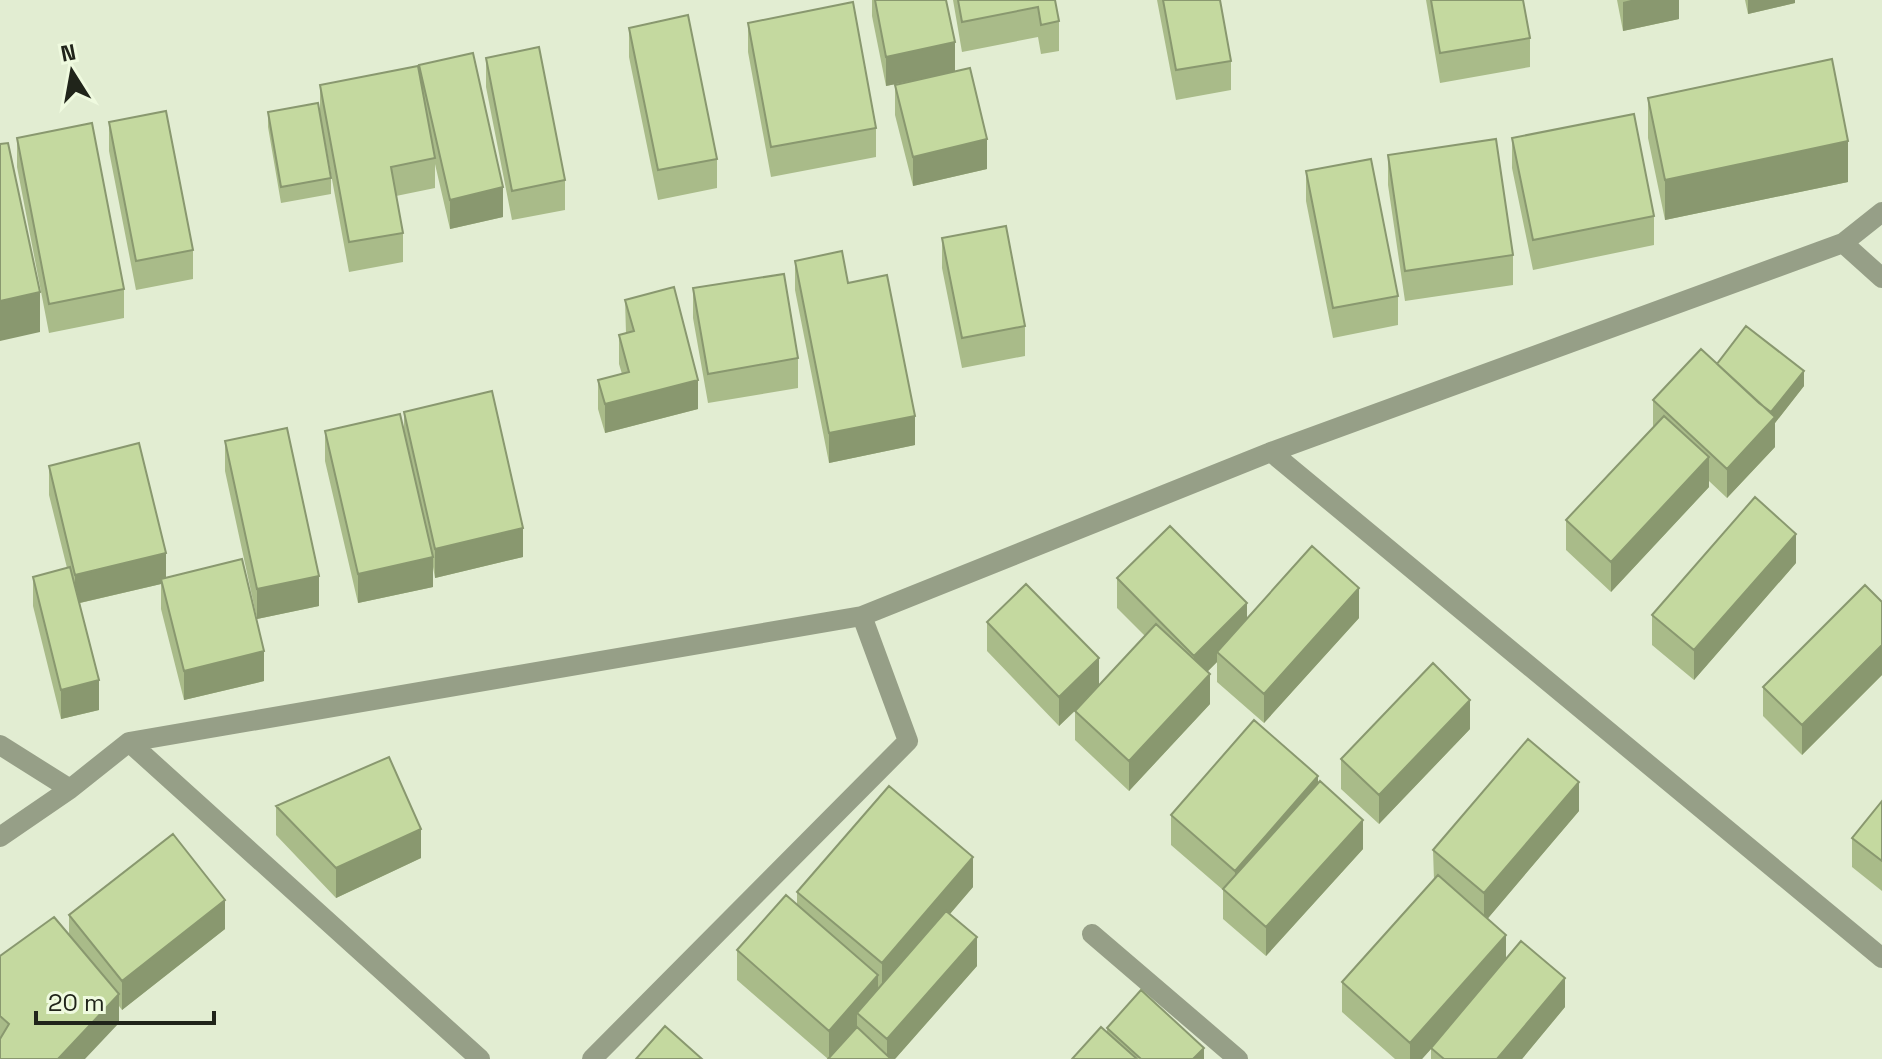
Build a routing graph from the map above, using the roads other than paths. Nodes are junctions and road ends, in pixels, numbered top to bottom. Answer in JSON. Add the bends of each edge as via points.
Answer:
{"nodes":[{"id":1,"x":1882,"y":212,"type":"edge"},
{"id":2,"x":1843,"y":243,"type":"junction"},
{"id":3,"x":1882,"y":278,"type":"edge"},
{"id":4,"x":1271,"y":452,"type":"junction"},
{"id":5,"x":862,"y":616,"type":"junction"},
{"id":6,"x":129,"y":742,"type":"junction"},
{"id":7,"x":0,"y":745,"type":"edge"},
{"id":8,"x":70,"y":789,"type":"junction"},
{"id":9,"x":0,"y":837,"type":"edge"},
{"id":10,"x":1092,"y":934,"type":"dead end"},
{"id":11,"x":1882,"y":958,"type":"edge"},
{"id":12,"x":480,"y":1059,"type":"edge"},
{"id":13,"x":592,"y":1059,"type":"edge"},
{"id":14,"x":1238,"y":1059,"type":"edge"}],
"edges":[{"from":1,"to":2,"type":"street"},
{"from":2,"to":3,"type":"street"},
{"from":2,"to":4,"type":"street"},
{"from":4,"to":5,"type":"street"},
{"from":4,"to":11,"type":"street"},
{"from":5,"to":6,"type":"street"},
{"from":5,"to":13,"type":"street","via":[[908,741]]},
{"from":6,"to":8,"type":"street"},
{"from":6,"to":12,"type":"street"},
{"from":7,"to":8,"type":"street"},
{"from":8,"to":9,"type":"street"},
{"from":10,"to":14,"type":"street"}]}
